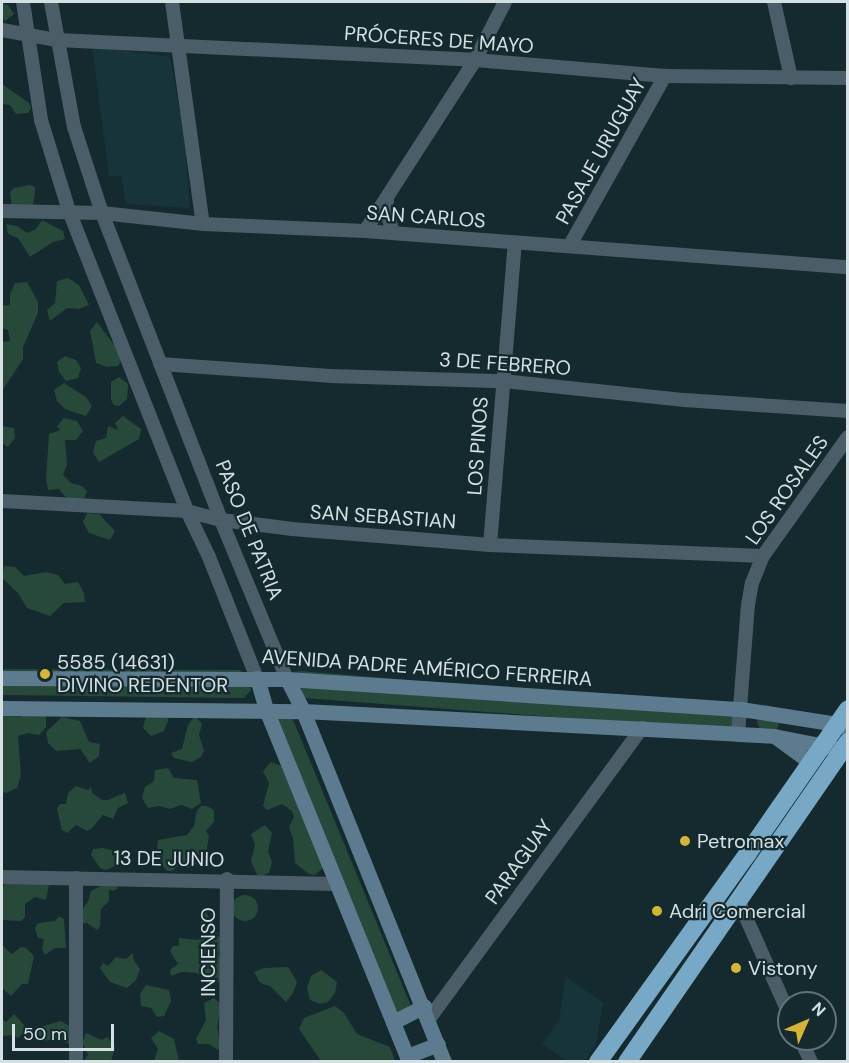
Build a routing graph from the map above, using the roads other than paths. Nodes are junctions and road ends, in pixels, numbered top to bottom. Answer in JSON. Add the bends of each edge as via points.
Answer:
{"nodes":[{"id":1,"x":23,"y":2,"type":"edge"},
{"id":2,"x":51,"y":2,"type":"edge"},
{"id":3,"x":172,"y":2,"type":"edge"},
{"id":4,"x":505,"y":2,"type":"edge"},
{"id":5,"x":774,"y":2,"type":"edge"},
{"id":6,"x":2,"y":30,"type":"edge"},
{"id":7,"x":28,"y":36,"type":"junction"},
{"id":8,"x":57,"y":40,"type":"junction"},
{"id":9,"x":177,"y":44,"type":"junction"},
{"id":10,"x":476,"y":60,"type":"junction"},
{"id":11,"x":665,"y":76,"type":"junction"},
{"id":12,"x":790,"y":78,"type":"junction"},
{"id":13,"x":848,"y":78,"type":"edge"},
{"id":14,"x":387,"y":199,"type":"junction"},
{"id":15,"x":2,"y":211,"type":"edge"},
{"id":16,"x":69,"y":211,"type":"junction"},
{"id":17,"x":102,"y":213,"type":"junction"},
{"id":18,"x":203,"y":224,"type":"junction"},
{"id":19,"x":365,"y":231,"type":"junction"},
{"id":20,"x":393,"y":234,"type":"junction"},
{"id":21,"x":515,"y":243,"type":"junction"},
{"id":22,"x":570,"y":245,"type":"junction"},
{"id":23,"x":848,"y":267,"type":"edge"},
{"id":24,"x":160,"y":364,"type":"junction"},
{"id":25,"x":503,"y":381,"type":"junction"},
{"id":26,"x":848,"y":411,"type":"edge"},
{"id":27,"x":848,"y":437,"type":"edge"},
{"id":28,"x":2,"y":501,"type":"edge"},
{"id":29,"x":187,"y":511,"type":"junction"},
{"id":30,"x":221,"y":520,"type":"junction"},
{"id":31,"x":490,"y":545,"type":"junction"},
{"id":32,"x":763,"y":556,"type":"junction"},
{"id":33,"x":2,"y":678,"type":"edge"},
{"id":34,"x":257,"y":678,"type":"junction"},
{"id":35,"x":287,"y":679,"type":"junction"},
{"id":36,"x":2,"y":708,"type":"edge"},
{"id":37,"x":741,"y":709,"type":"junction"},
{"id":38,"x":303,"y":711,"type":"junction"},
{"id":39,"x":267,"y":712,"type":"junction"},
{"id":40,"x":844,"y":720,"type":"edge"},
{"id":41,"x":642,"y":728,"type":"junction"},
{"id":42,"x":738,"y":734,"type":"junction"},
{"id":43,"x":774,"y":736,"type":"junction"},
{"id":44,"x":822,"y":744,"type":"junction"},
{"id":45,"x":844,"y":746,"type":"edge"},
{"id":46,"x":809,"y":761,"type":"junction"},
{"id":47,"x":2,"y":877,"type":"edge"},
{"id":48,"x":76,"y":878,"type":"junction"},
{"id":49,"x":227,"y":879,"type":"junction"},
{"id":50,"x":337,"y":884,"type":"junction"},
{"id":51,"x":739,"y":902,"type":"junction"},
{"id":52,"x":779,"y":991,"type":"edge"},
{"id":53,"x":426,"y":1013,"type":"junction"},
{"id":54,"x":393,"y":1022,"type":"junction"},
{"id":55,"x":438,"y":1044,"type":"junction"},
{"id":56,"x":408,"y":1059,"type":"edge"},
{"id":57,"x":76,"y":1062,"type":"edge"},
{"id":58,"x":226,"y":1062,"type":"edge"},
{"id":59,"x":444,"y":1062,"type":"edge"},
{"id":60,"x":598,"y":1062,"type":"edge"},
{"id":61,"x":627,"y":1062,"type":"edge"}],
"edges":[{"from":1,"to":7,"type":"street"},
{"from":2,"to":8,"type":"street","name":"PASO DE PATRIA"},
{"from":3,"to":9,"type":"street"},
{"from":4,"to":10,"type":"street"},
{"from":5,"to":12,"type":"street"},
{"from":6,"to":7,"type":"street","name":"PRÓCERES DE MAYO"},
{"from":7,"to":8,"type":"street","name":"PRÓCERES DE MAYO"},
{"from":7,"to":16,"type":"street","via":[[41,120]]},
{"from":8,"to":9,"type":"street","name":"PRÓCERES DE MAYO"},
{"from":8,"to":17,"type":"street","name":"PASO DE PATRIA","via":[[74,127]]},
{"from":9,"to":10,"type":"street","name":"PRÓCERES DE MAYO"},
{"from":9,"to":18,"type":"street"},
{"from":10,"to":11,"type":"street","name":"PRÓCERES DE MAYO"},
{"from":10,"to":14,"type":"street"},
{"from":11,"to":12,"type":"street","name":"PRÓCERES DE MAYO"},
{"from":11,"to":22,"type":"street","name":"PASAJE URUGUAY"},
{"from":12,"to":13,"type":"street","name":"PRÓCERES DE MAYO"},
{"from":14,"to":19,"type":"street"},
{"from":14,"to":20,"type":"street"},
{"from":15,"to":16,"type":"street","name":"SAN CARLOS"},
{"from":16,"to":17,"type":"street","name":"SAN CARLOS"},
{"from":16,"to":29,"type":"street"},
{"from":17,"to":18,"type":"street","name":"SAN CARLOS"},
{"from":17,"to":24,"type":"street","name":"PASO DE PATRIA"},
{"from":18,"to":19,"type":"street","name":"SAN CARLOS"},
{"from":19,"to":20,"type":"street","name":"SAN CARLOS"},
{"from":20,"to":21,"type":"street","name":"SAN CARLOS"},
{"from":21,"to":22,"type":"street","name":"SAN CARLOS"},
{"from":21,"to":25,"type":"street","name":"LOS PINOS"},
{"from":22,"to":23,"type":"street","name":"SAN CARLOS"},
{"from":24,"to":25,"type":"street","name":"3 DE FEBRERO","via":[[330,376]]},
{"from":24,"to":30,"type":"street","name":"PASO DE PATRIA"},
{"from":25,"to":26,"type":"street","name":"3 DE FEBRERO","via":[[685,400]]},
{"from":25,"to":31,"type":"street","name":"LOS PINOS"},
{"from":27,"to":32,"type":"street","name":"LOS ROSALES"},
{"from":28,"to":29,"type":"street","name":"SAN SEBASTIAN"},
{"from":29,"to":30,"type":"street","name":"SAN SEBASTIAN"},
{"from":29,"to":34,"type":"street"},
{"from":30,"to":31,"type":"street","name":"SAN SEBASTIAN"},
{"from":30,"to":35,"type":"street","name":"PASO DE PATRIA"},
{"from":31,"to":32,"type":"street","name":"SAN SEBASTIAN"},
{"from":32,"to":37,"type":"street","name":"LOS ROSALES","via":[[748,605]]},
{"from":33,"to":34,"type":"street","name":"AVENIDA PADRE AMÉRICO FERREIRA"},
{"from":34,"to":35,"type":"street","name":"AVENIDA PADRE AMÉRICO FERREIRA"},
{"from":34,"to":39,"type":"street"},
{"from":35,"to":37,"type":"street","name":"AVENIDA PADRE AMÉRICO FERREIRA"},
{"from":35,"to":38,"type":"street","name":"PASO DE PATRIA"},
{"from":36,"to":39,"type":"street"},
{"from":37,"to":40,"type":"street","name":"AVENIDA PADRE AMÉRICO FERREIRA"},
{"from":37,"to":42,"type":"street","name":"LOS ROSALES"},
{"from":38,"to":39,"type":"street"},
{"from":38,"to":41,"type":"street"},
{"from":38,"to":53,"type":"street","name":"PASO DE PATRIA"},
{"from":39,"to":50,"type":"street"},
{"from":40,"to":44,"type":"highway"},
{"from":41,"to":42,"type":"street"},
{"from":41,"to":53,"type":"street","name":"PARAGUAY"},
{"from":42,"to":43,"type":"street"},
{"from":43,"to":44,"type":"street"},
{"from":43,"to":46,"type":"street"},
{"from":44,"to":45,"type":"street"},
{"from":44,"to":46,"type":"highway"},
{"from":45,"to":51,"type":"highway"},
{"from":46,"to":60,"type":"highway"},
{"from":47,"to":48,"type":"street","name":"13 DE JUNIO"},
{"from":48,"to":49,"type":"street","name":"13 DE JUNIO"},
{"from":48,"to":57,"type":"street"},
{"from":49,"to":50,"type":"street","name":"13 DE JUNIO"},
{"from":49,"to":58,"type":"street","name":"INCIENSO"},
{"from":50,"to":54,"type":"street"},
{"from":51,"to":52,"type":"street"},
{"from":51,"to":61,"type":"highway"},
{"from":53,"to":54,"type":"street"},
{"from":53,"to":55,"type":"street","name":"PASO DE PATRIA"},
{"from":54,"to":56,"type":"street"},
{"from":55,"to":56,"type":"street"},
{"from":55,"to":59,"type":"street","name":"PASO DE PATRIA"}]}
